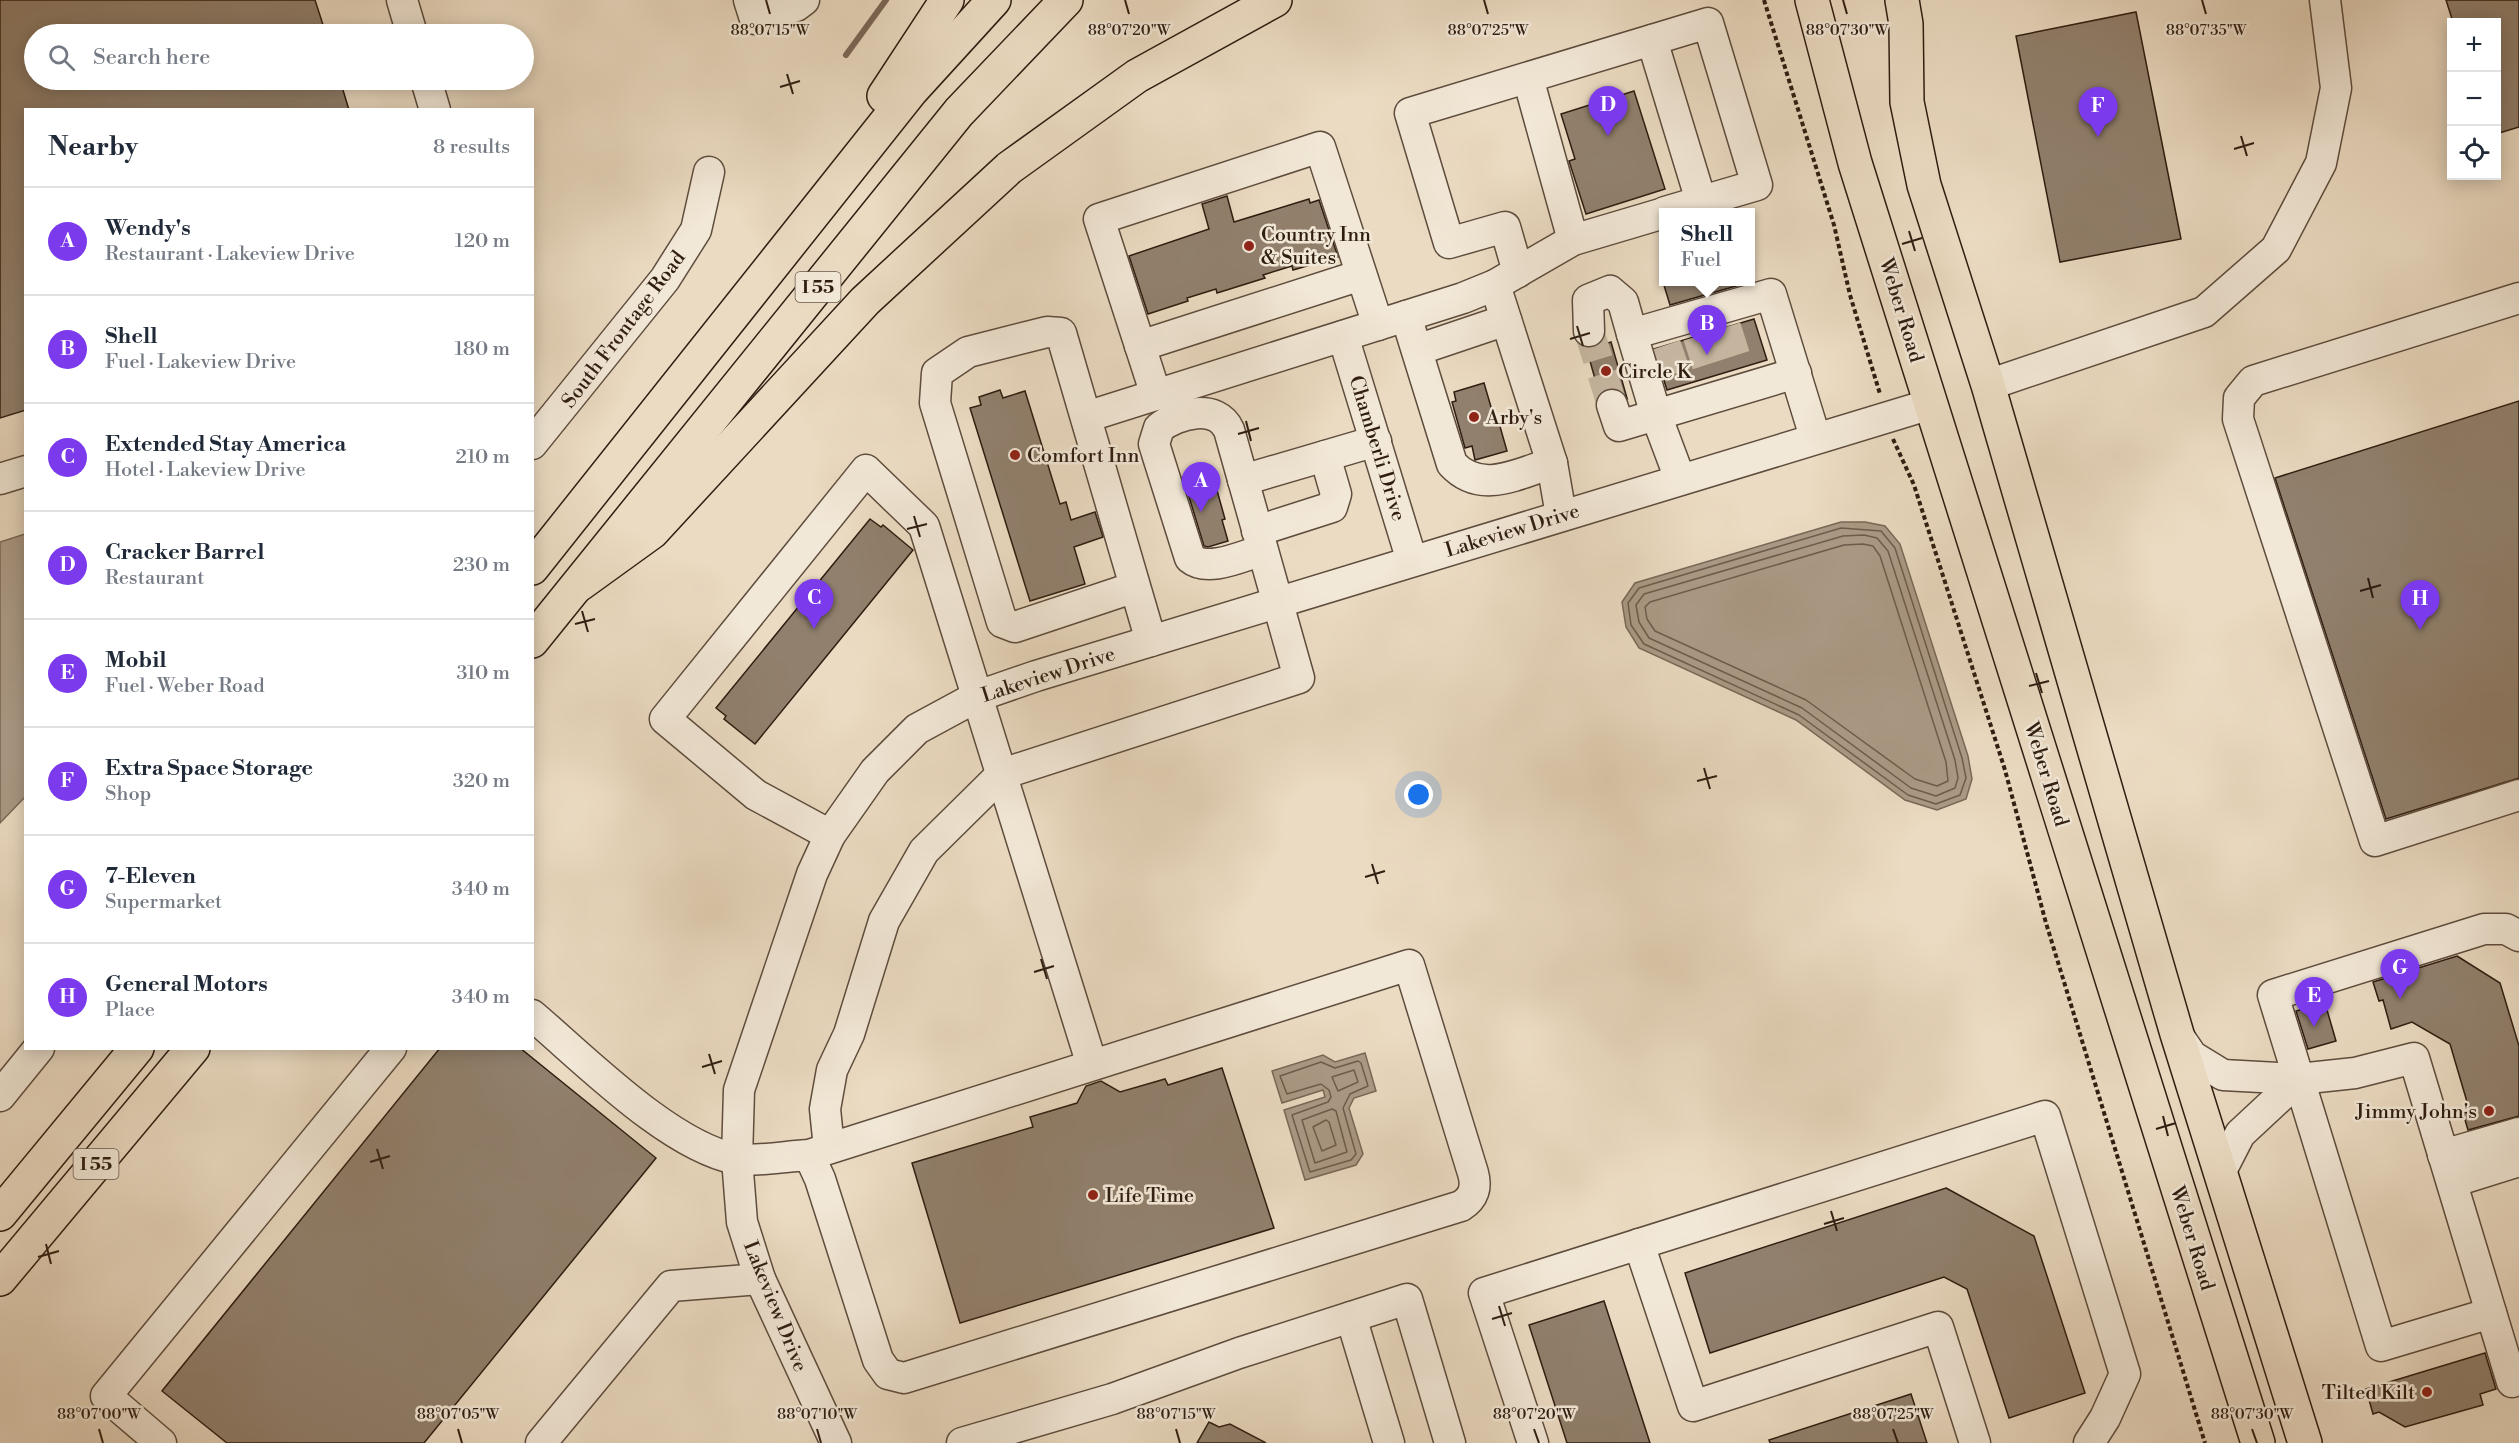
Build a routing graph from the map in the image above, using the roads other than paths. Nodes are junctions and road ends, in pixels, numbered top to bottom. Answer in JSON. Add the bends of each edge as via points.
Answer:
{"nodes":[{"id":1,"x":402,"y":0,"type":"edge"},
{"id":2,"x":749,"y":0,"type":"edge"},
{"id":3,"x":804,"y":0,"type":"edge"},
{"id":4,"x":948,"y":0,"type":"edge"},
{"id":5,"x":994,"y":0,"type":"edge"},
{"id":6,"x":1066,"y":0,"type":"edge"},
{"id":7,"x":1275,"y":0,"type":"edge"},
{"id":8,"x":1812,"y":0,"type":"edge"},
{"id":9,"x":1902,"y":0,"type":"edge"},
{"id":10,"x":2325,"y":0,"type":"edge"},
{"id":11,"x":409,"y":24,"type":"edge"},
{"id":12,"x":1652,"y":40,"type":"junction"},
{"id":13,"x":1528,"y":78,"type":"junction"},
{"id":14,"x":429,"y":90,"type":"edge"},
{"id":15,"x":434,"y":108,"type":"edge"},
{"id":16,"x":709,"y":172,"type":"dead end"},
{"id":17,"x":1701,"y":201,"type":"junction"},
{"id":18,"x":1679,"y":208,"type":"edge"},
{"id":19,"x":1659,"y":214,"type":"edge"},
{"id":20,"x":1573,"y":240,"type":"junction"},
{"id":21,"x":1361,"y":275,"type":"junction"},
{"id":22,"x":1507,"y":279,"type":"junction"},
{"id":23,"x":2519,"y":298,"type":"edge"},
{"id":24,"x":1406,"y":316,"type":"junction"},
{"id":25,"x":1506,"y":320,"type":"junction"},
{"id":26,"x":1378,"y":325,"type":"junction"},
{"id":27,"x":1589,"y":332,"type":"tunnel mouth"},
{"id":28,"x":1632,"y":334,"type":"junction"},
{"id":29,"x":1343,"y":336,"type":"junction"},
{"id":30,"x":1140,"y":346,"type":"junction"},
{"id":31,"x":1417,"y":350,"type":"junction"},
{"id":32,"x":1796,"y":373,"type":"junction"},
{"id":33,"x":1988,"y":385,"type":"junction"},
{"id":34,"x":1156,"y":395,"type":"junction"},
{"id":35,"x":1931,"y":404,"type":"junction"},
{"id":36,"x":1612,"y":405,"type":"tunnel mouth"},
{"id":37,"x":1656,"y":415,"type":"junction"},
{"id":38,"x":1086,"y":417,"type":"junction"},
{"id":39,"x":1815,"y":437,"type":"junction"},
{"id":40,"x":1376,"y":441,"type":"junction"},
{"id":41,"x":534,"y":442,"type":"edge"},
{"id":42,"x":1325,"y":456,"type":"junction"},
{"id":43,"x":1552,"y":463,"type":"junction"},
{"id":44,"x":24,"y":472,"type":"edge"},
{"id":45,"x":0,"y":479,"type":"edge"},
{"id":46,"x":1680,"y":479,"type":"junction"},
{"id":47,"x":1243,"y":480,"type":"junction"},
{"id":48,"x":1561,"y":515,"type":"junction"},
{"id":49,"x":1260,"y":541,"type":"junction"},
{"id":50,"x":1412,"y":561,"type":"junction"},
{"id":51,"x":534,"y":564,"type":"edge"},
{"id":52,"x":534,"y":564,"type":"edge"},
{"id":53,"x":580,"y":584,"type":"junction"},
{"id":54,"x":1136,"y":587,"type":"junction"},
{"id":55,"x":1277,"y":602,"type":"junction"},
{"id":56,"x":534,"y":639,"type":"edge"},
{"id":57,"x":1151,"y":640,"type":"junction"},
{"id":58,"x":978,"y":696,"type":"junction"},
{"id":59,"x":1002,"y":774,"type":"junction"},
{"id":60,"x":2519,"y":795,"type":"edge"},
{"id":61,"x":830,"y":835,"type":"junction"},
{"id":62,"x":2519,"y":936,"type":"edge"},
{"id":63,"x":534,"y":1017,"type":"edge"},
{"id":64,"x":2177,"y":1034,"type":"junction"},
{"id":65,"x":37,"y":1050,"type":"edge"},
{"id":66,"x":135,"y":1050,"type":"edge"},
{"id":67,"x":191,"y":1050,"type":"edge"},
{"id":68,"x":389,"y":1050,"type":"edge"},
{"id":69,"x":1092,"y":1065,"type":"junction"},
{"id":70,"x":2299,"y":1079,"type":"junction"},
{"id":71,"x":0,"y":1096,"type":"edge"},
{"id":72,"x":2519,"y":1133,"type":"edge"},
{"id":73,"x":819,"y":1152,"type":"junction"},
{"id":74,"x":736,"y":1159,"type":"junction"},
{"id":75,"x":2519,"y":1161,"type":"edge"},
{"id":76,"x":2447,"y":1169,"type":"junction"},
{"id":77,"x":2221,"y":1171,"type":"junction"},
{"id":78,"x":0,"y":1214,"type":"edge"},
{"id":79,"x":1639,"y":1244,"type":"junction"},
{"id":80,"x":0,"y":1279,"type":"edge"},
{"id":81,"x":760,"y":1279,"type":"junction"},
{"id":82,"x":2491,"y":1313,"type":"junction"},
{"id":83,"x":1351,"y":1317,"type":"junction"},
{"id":84,"x":2519,"y":1380,"type":"edge"},
{"id":85,"x":161,"y":1443,"type":"edge"},
{"id":86,"x":541,"y":1443,"type":"edge"},
{"id":87,"x":836,"y":1443,"type":"edge"},
{"id":88,"x":962,"y":1443,"type":"edge"},
{"id":89,"x":1389,"y":1443,"type":"edge"},
{"id":90,"x":1450,"y":1443,"type":"edge"},
{"id":91,"x":1533,"y":1443,"type":"edge"},
{"id":92,"x":1975,"y":1443,"type":"edge"},
{"id":93,"x":2089,"y":1443,"type":"edge"},
{"id":94,"x":2258,"y":1443,"type":"edge"},
{"id":95,"x":2305,"y":1443,"type":"edge"}],
"edges":[{"from":1,"to":11,"type":"street"},
{"from":2,"to":3,"type":"street","via":[[755,19]]},
{"from":4,"to":51,"type":"main road","via":[[841,162]]},
{"from":5,"to":52,"type":"main road","number":"I 55","via":[[911,91]]},
{"from":6,"to":53,"type":"main road","number":"I 55","via":[[959,112]]},
{"from":7,"to":53,"type":"main road","via":[[1137,76],[1009,168],[865,301],[652,532]]},
{"from":8,"to":35,"type":"main road","name":"Weber Road","via":[[1855,163]]},
{"from":9,"to":33,"type":"main road","via":[[1907,102],[1924,185]]},
{"from":10,"to":33,"type":"street","via":[[2336,88],[2330,120],[2321,163],[2276,249],[2204,312]]},
{"from":12,"to":13,"type":"street"},
{"from":12,"to":17,"type":"street"},
{"from":12,"to":17,"type":"street","via":[[1708,23],[1757,185]]},
{"from":13,"to":20,"type":"street"},
{"from":13,"to":22,"type":"street","via":[[1410,113],[1449,243],[1505,227]]},
{"from":14,"to":15,"type":"street"},
{"from":16,"to":41,"type":"street","name":"South Frontage Road","via":[[696,230],[665,279]]},
{"from":17,"to":18,"type":"street"},
{"from":19,"to":20,"type":"street"},
{"from":20,"to":22,"type":"street"},
{"from":21,"to":26,"type":"street"},
{"from":21,"to":30,"type":"street"},
{"from":21,"to":30,"type":"street","via":[[1320,147],[1099,219]]},
{"from":22,"to":24,"type":"street"},
{"from":22,"to":25,"type":"street"},
{"from":23,"to":60,"type":"street","via":[[2253,381],[2239,398],[2238,419],[2375,841]]},
{"from":24,"to":26,"type":"street"},
{"from":24,"to":31,"type":"street"},
{"from":25,"to":31,"type":"street"},
{"from":25,"to":43,"type":"street"},
{"from":26,"to":29,"type":"street"},
{"from":27,"to":28,"type":"street","via":[[1588,300],[1610,291],[1623,302]]},
{"from":28,"to":32,"type":"street","via":[[1664,335],[1723,318],[1771,294]]},
{"from":28,"to":37,"type":"street"},
{"from":29,"to":34,"type":"street"},
{"from":29,"to":40,"type":"street","name":"Chamberli Drive"},
{"from":30,"to":34,"type":"street"},
{"from":31,"to":43,"type":"street","via":[[1452,464],[1460,473],[1470,479],[1494,482]]},
{"from":32,"to":37,"type":"street","via":[[1742,378],[1683,396]]},
{"from":32,"to":39,"type":"street"},
{"from":33,"to":64,"type":"main road"},
{"from":34,"to":38,"type":"street"},
{"from":35,"to":39,"type":"street","name":"Lakeview Drive"},
{"from":35,"to":94,"type":"main road","name":"Weber Road"},
{"from":36,"to":37,"type":"street","via":[[1619,426]]},
{"from":37,"to":46,"type":"street"},
{"from":38,"to":54,"type":"street"},
{"from":38,"to":54,"type":"street","via":[[1061,333],[1056,331],[968,352],[937,373],[935,403],[1002,622],[1015,627]]},
{"from":39,"to":46,"type":"street","name":"Lakeview Drive"},
{"from":40,"to":42,"type":"street"},
{"from":40,"to":50,"type":"street","name":"Chamberli Drive"},
{"from":42,"to":47,"type":"street"},
{"from":42,"to":49,"type":"street","via":[[1336,494],[1332,507]]},
{"from":43,"to":48,"type":"street"},
{"from":44,"to":45,"type":"street"},
{"from":46,"to":48,"type":"street","name":"Lakeview Drive"},
{"from":47,"to":49,"type":"street"},
{"from":47,"to":49,"type":"street","via":[[1229,430],[1221,417],[1199,413],[1164,424],[1156,432],[1154,444],[1190,558],[1209,565]]},
{"from":48,"to":50,"type":"street","name":"Lakeview Drive"},
{"from":49,"to":55,"type":"street"},
{"from":50,"to":55,"type":"street","name":"Lakeview Drive"},
{"from":53,"to":56,"type":"main road","number":"I 55"},
{"from":54,"to":57,"type":"street"},
{"from":55,"to":57,"type":"street","name":"Lakeview Drive"},
{"from":55,"to":59,"type":"street","via":[[1299,678]]},
{"from":57,"to":58,"type":"street","name":"Lakeview Drive"},
{"from":58,"to":59,"type":"street"},
{"from":58,"to":61,"type":"street","name":"Lakeview Drive","via":[[917,729],[875,771]]},
{"from":58,"to":61,"type":"street","via":[[924,526],[866,470],[665,719],[756,795]]},
{"from":59,"to":69,"type":"street"},
{"from":59,"to":73,"type":"street","via":[[924,850],[884,921],[849,1034],[832,1070]]},
{"from":61,"to":74,"type":"street","name":"Lakeview Drive","via":[[812,874],[739,1090]]},
{"from":62,"to":70,"type":"street","via":[[2506,929],[2484,929],[2273,995]]},
{"from":63,"to":74,"type":"street","via":[[652,1117],[700,1146]]},
{"from":64,"to":70,"type":"street","via":[[2192,1056],[2223,1076]]},
{"from":64,"to":77,"type":"main road"},
{"from":65,"to":71,"type":"street"},
{"from":66,"to":78,"type":"main road","number":"I 55"},
{"from":67,"to":80,"type":"main road","number":"I 55"},
{"from":68,"to":85,"type":"street","via":[[106,1396]]},
{"from":69,"to":73,"type":"street"},
{"from":69,"to":73,"type":"street","via":[[1409,965],[1475,1188],[1468,1202],[1461,1206],[904,1378],[888,1374],[878,1360],[820,1179]]},
{"from":70,"to":76,"type":"street","via":[[2355,1073],[2414,1058]]},
{"from":70,"to":77,"type":"street","via":[[2240,1134]]},
{"from":70,"to":82,"type":"street","via":[[2381,1347]]},
{"from":72,"to":76,"type":"street"},
{"from":73,"to":74,"type":"street"},
{"from":74,"to":81,"type":"street","name":"Lakeview Drive","via":[[742,1222]]},
{"from":75,"to":76,"type":"street"},
{"from":76,"to":82,"type":"street"},
{"from":77,"to":95,"type":"main road"},
{"from":79,"to":91,"type":"street","via":[[1484,1293]]},
{"from":79,"to":92,"type":"street","via":[[1693,1406],[1938,1327]]},
{"from":79,"to":93,"type":"street","via":[[2045,1116],[2125,1374]]},
{"from":81,"to":86,"type":"street","via":[[671,1286]]},
{"from":81,"to":87,"type":"street","name":"Lakeview Drive"},
{"from":82,"to":84,"type":"street","via":[[2512,1382]]},
{"from":83,"to":88,"type":"street","via":[[1112,1399]]},
{"from":83,"to":89,"type":"street"},
{"from":83,"to":90,"type":"street","via":[[1407,1299]]}]}
